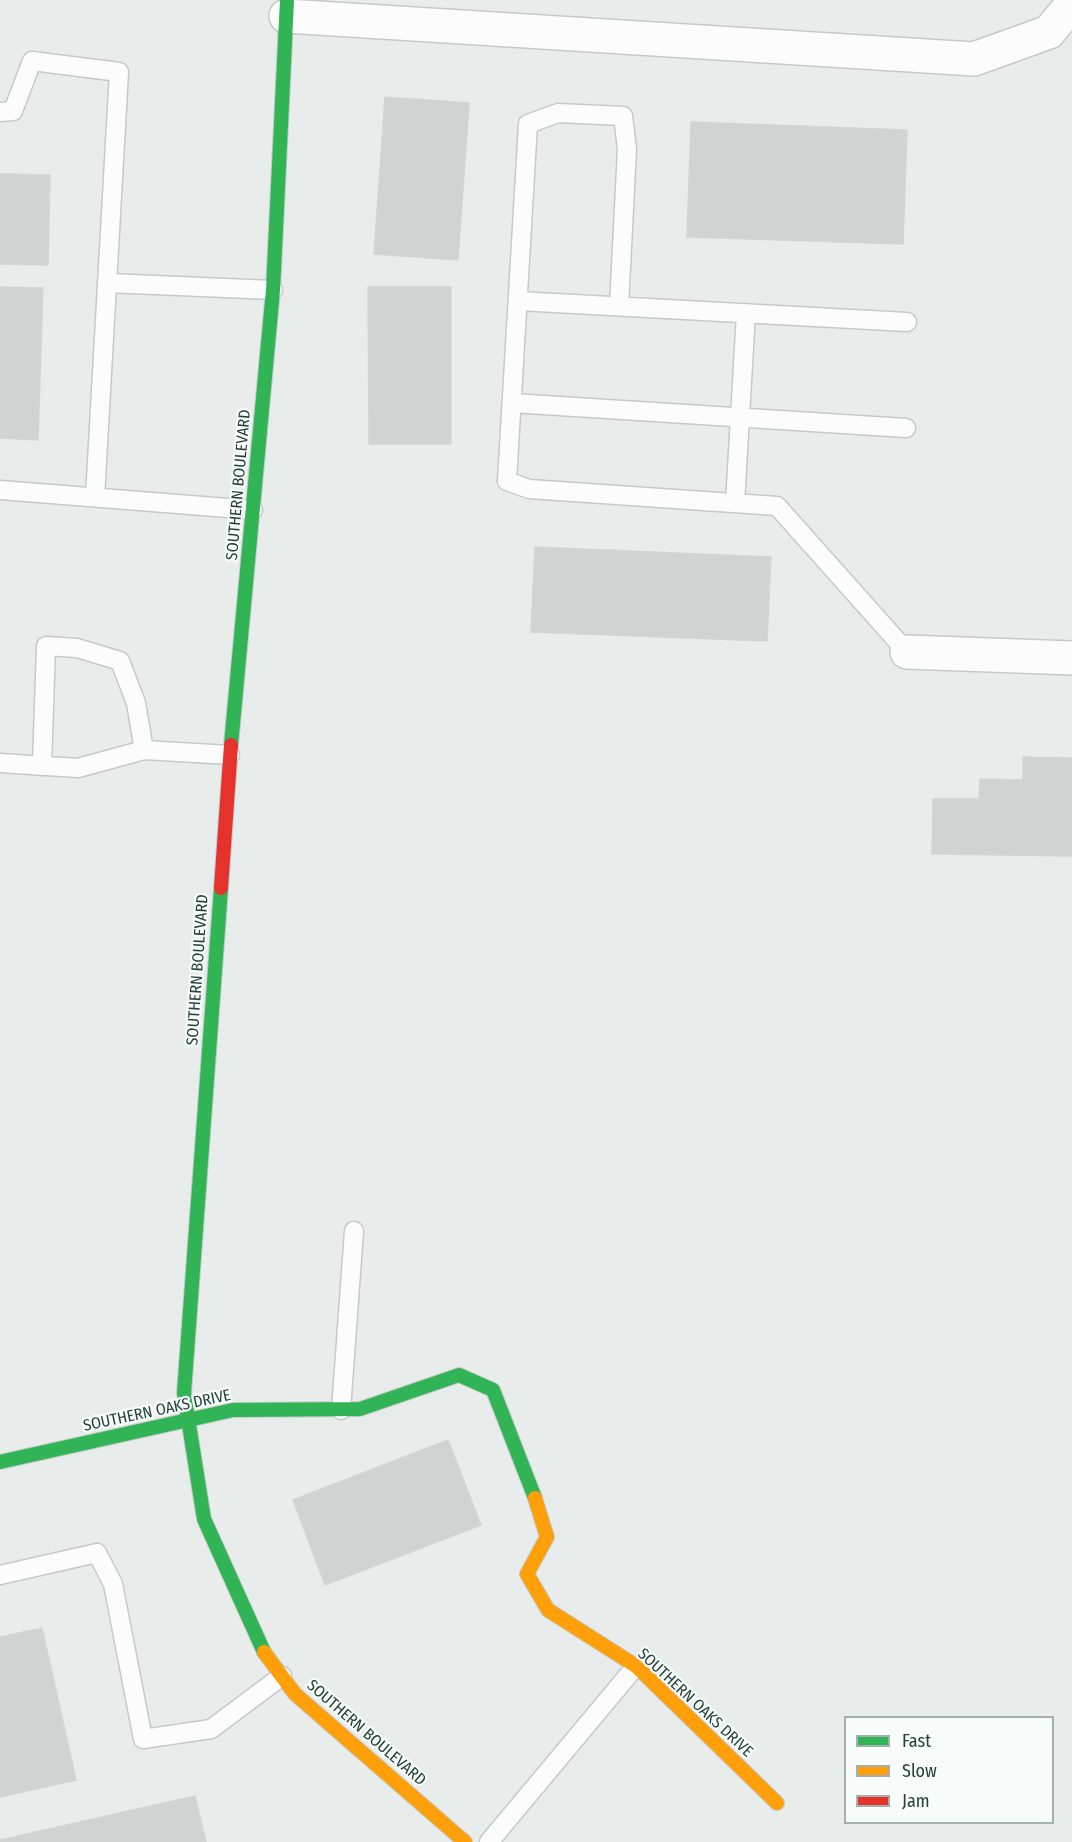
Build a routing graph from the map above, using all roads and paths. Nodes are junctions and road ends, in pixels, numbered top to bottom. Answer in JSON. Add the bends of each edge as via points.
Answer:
{"nodes":[{"id":1,"x":1072,"y":4,"type":"edge"},
{"id":2,"x":286,"y":8,"type":"edge"},
{"id":3,"x":0,"y":112,"type":"edge"},
{"id":4,"x":107,"y":283,"type":"junction"},
{"id":5,"x":273,"y":290,"type":"junction"},
{"id":6,"x":518,"y":301,"type":"junction"},
{"id":7,"x":619,"y":306,"type":"junction"},
{"id":8,"x":746,"y":313,"type":"junction"},
{"id":9,"x":907,"y":322,"type":"dead end"},
{"id":10,"x":512,"y":403,"type":"junction"},
{"id":11,"x":740,"y":415,"type":"junction"},
{"id":12,"x":906,"y":428,"type":"dead end"},
{"id":13,"x":0,"y":490,"type":"edge"},
{"id":14,"x":95,"y":497,"type":"junction"},
{"id":15,"x":735,"y":503,"type":"junction"},
{"id":16,"x":253,"y":510,"type":"junction"},
{"id":17,"x":907,"y":652,"type":"joint"},
{"id":18,"x":1072,"y":658,"type":"edge"},
{"id":19,"x":144,"y":750,"type":"junction"},
{"id":20,"x":230,"y":754,"type":"junction"},
{"id":21,"x":0,"y":763,"type":"edge"},
{"id":22,"x":42,"y":766,"type":"junction"},
{"id":23,"x":354,"y":1231,"type":"dead end"},
{"id":24,"x":341,"y":1410,"type":"junction"},
{"id":25,"x":188,"y":1421,"type":"junction"},
{"id":26,"x":0,"y":1462,"type":"edge"},
{"id":27,"x":0,"y":1575,"type":"edge"},
{"id":28,"x":636,"y":1666,"type":"junction"},
{"id":29,"x":282,"y":1676,"type":"junction"},
{"id":30,"x":777,"y":1803,"type":"dead end"},
{"id":31,"x":465,"y":1842,"type":"edge"},
{"id":32,"x":489,"y":1842,"type":"edge"}],
"edges":[{"from":1,"to":2,"type":"street","via":[[1049,32],[974,59]]},
{"from":2,"to":5,"type":"street","name":"SOUTHERN BOULEVARD"},
{"from":3,"to":4,"type":"lane","via":[[13,111],[32,62],[118,72]]},
{"from":4,"to":5,"type":"lane"},
{"from":4,"to":14,"type":"lane"},
{"from":5,"to":16,"type":"street","name":"SOUTHERN BOULEVARD"},
{"from":6,"to":7,"type":"lane"},
{"from":6,"to":7,"type":"lane","via":[[528,124],[558,114],[623,116],[627,149]]},
{"from":6,"to":10,"type":"lane"},
{"from":7,"to":8,"type":"lane"},
{"from":8,"to":9,"type":"lane"},
{"from":8,"to":11,"type":"lane"},
{"from":10,"to":11,"type":"lane"},
{"from":10,"to":15,"type":"lane","via":[[507,481],[529,489]]},
{"from":11,"to":12,"type":"lane"},
{"from":11,"to":15,"type":"lane"},
{"from":13,"to":14,"type":"lane"},
{"from":14,"to":16,"type":"lane"},
{"from":15,"to":17,"type":"lane","via":[[777,506]]},
{"from":16,"to":20,"type":"street","name":"SOUTHERN BOULEVARD"},
{"from":17,"to":18,"type":"street"},
{"from":19,"to":20,"type":"lane"},
{"from":19,"to":22,"type":"lane","via":[[78,768]]},
{"from":19,"to":22,"type":"lane","via":[[136,703],[120,661],[77,648],[46,646]]},
{"from":20,"to":25,"type":"street","name":"SOUTHERN BOULEVARD","via":[[184,1393]]},
{"from":21,"to":22,"type":"lane"},
{"from":23,"to":24,"type":"lane"},
{"from":24,"to":25,"type":"street","name":"SOUTHERN OAKS DRIVE","via":[[233,1410]]},
{"from":24,"to":28,"type":"street","name":"SOUTHERN OAKS DRIVE","via":[[360,1409],[459,1375],[493,1390],[527,1472],[547,1537],[527,1574],[548,1610]]},
{"from":25,"to":26,"type":"street","name":"SOUTHERN OAKS DRIVE"},
{"from":25,"to":29,"type":"street","name":"SOUTHERN BOULEVARD","via":[[204,1520],[261,1648]]},
{"from":27,"to":29,"type":"lane","via":[[97,1553],[113,1584],[143,1739],[211,1729]]},
{"from":28,"to":30,"type":"street","name":"SOUTHERN OAKS DRIVE"},
{"from":28,"to":32,"type":"lane"},
{"from":29,"to":31,"type":"street","name":"SOUTHERN BOULEVARD","via":[[295,1694]]}]}
